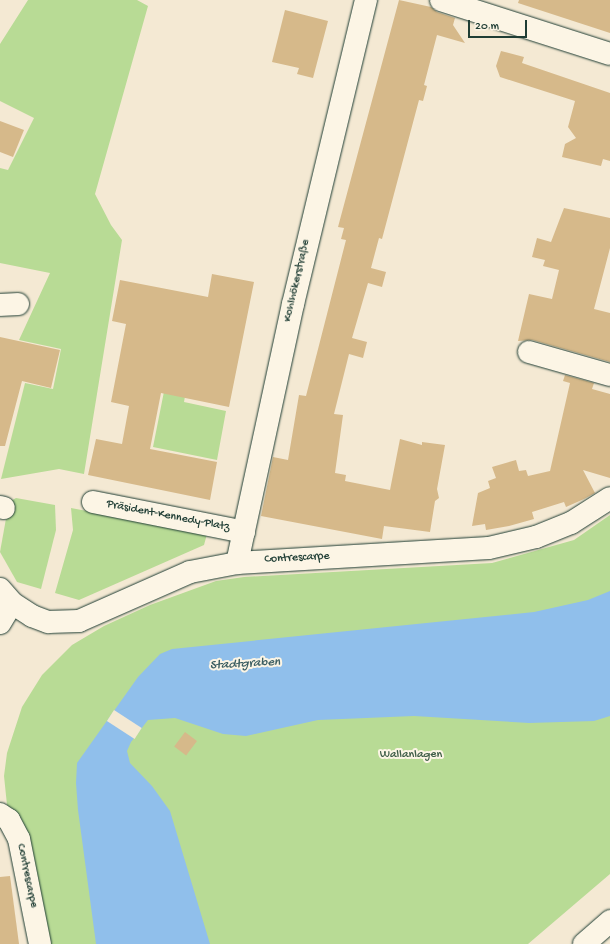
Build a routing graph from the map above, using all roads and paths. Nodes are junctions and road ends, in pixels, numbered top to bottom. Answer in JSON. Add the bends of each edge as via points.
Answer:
{"nodes":[{"id":1,"x":366,"y":0,"type":"edge"},
{"id":2,"x":442,"y":0,"type":"edge"},
{"id":3,"x":610,"y":54,"type":"edge"},
{"id":4,"x":529,"y":352,"type":"dead end"},
{"id":5,"x":610,"y":375,"type":"edge"},
{"id":6,"x":610,"y":498,"type":"edge"},
{"id":7,"x":93,"y":502,"type":"dead end"},
{"id":8,"x":244,"y":532,"type":"junction"},
{"id":9,"x":237,"y":563,"type":"junction"},
{"id":10,"x":6,"y":596,"type":"edge"},
{"id":11,"x":0,"y":623,"type":"edge"},
{"id":12,"x":0,"y":814,"type":"edge"},
{"id":13,"x":610,"y":922,"type":"edge"},
{"id":14,"x":40,"y":944,"type":"edge"},
{"id":15,"x":584,"y":944,"type":"edge"}],
"edges":[{"from":1,"to":8,"type":"street","name":"Kohlhökerstraße","via":[[295,296]]},
{"from":2,"to":3,"type":"street"},
{"from":4,"to":5,"type":"street"},
{"from":6,"to":9,"type":"street","name":"Contrescarpe","via":[[571,523],[536,537],[489,548]]},
{"from":7,"to":8,"type":"street","name":"Präsident-Kennedy-Platz"},
{"from":8,"to":9,"type":"street","name":"Kohlhökerstraße"},
{"from":9,"to":10,"type":"street","name":"Contrescarpe","via":[[190,572],[79,621],[63,623],[32,616]]},
{"from":10,"to":11,"type":"street","name":"Contrescarpe"},
{"from":12,"to":14,"type":"street","name":"Contrescarpe","via":[[9,820],[19,839]]},
{"from":13,"to":15,"type":"street"}]}
